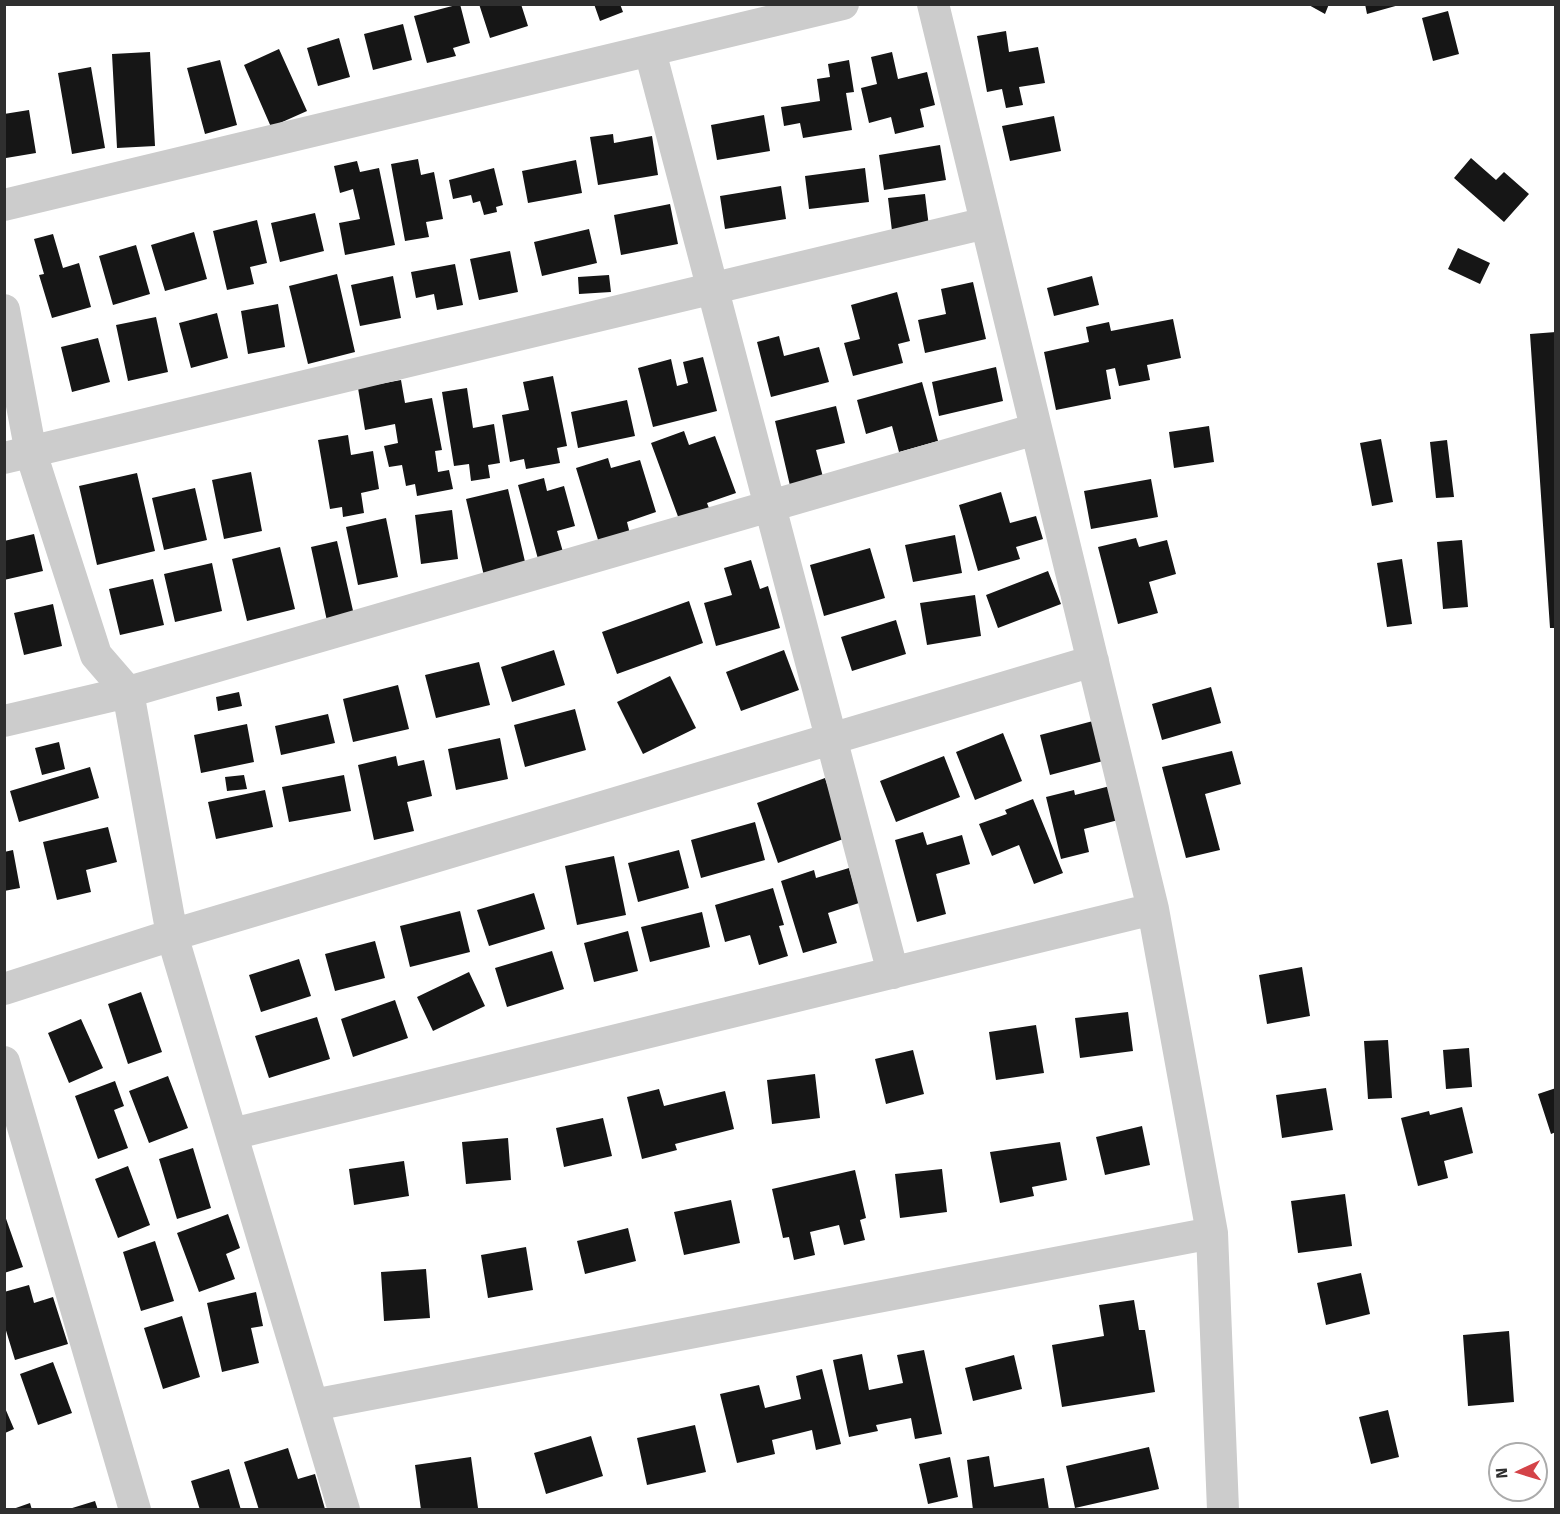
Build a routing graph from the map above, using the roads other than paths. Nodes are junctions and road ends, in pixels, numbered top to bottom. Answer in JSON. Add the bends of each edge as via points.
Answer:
{"nodes":[{"id":1,"x":843,"y":4,"type":"edge"},
{"id":2,"x":933,"y":4,"type":"edge"},
{"id":3,"x":650,"y":51,"type":"junction"},
{"id":4,"x":4,"y":205,"type":"edge"},
{"id":5,"x":986,"y":224,"type":"junction"},
{"id":6,"x":712,"y":289,"type":"junction"},
{"id":7,"x":4,"y":310,"type":"edge"},
{"id":8,"x":1036,"y":429,"type":"junction"},
{"id":9,"x":18,"y":455,"type":"edge"},
{"id":10,"x":770,"y":507,"type":"junction"},
{"id":11,"x":1093,"y":661,"type":"junction"},
{"id":12,"x":128,"y":692,"type":"junction"},
{"id":13,"x":4,"y":721,"type":"edge"},
{"id":14,"x":831,"y":739,"type":"junction"},
{"id":15,"x":1153,"y":909,"type":"junction"},
{"id":16,"x":172,"y":935,"type":"junction"},
{"id":17,"x":893,"y":973,"type":"junction"},
{"id":18,"x":4,"y":989,"type":"edge"},
{"id":19,"x":4,"y":1062,"type":"edge"},
{"id":20,"x":232,"y":1134,"type":"junction"},
{"id":21,"x":1212,"y":1233,"type":"junction"},
{"id":22,"x":313,"y":1406,"type":"junction"},
{"id":23,"x":135,"y":1509,"type":"edge"},
{"id":24,"x":344,"y":1509,"type":"edge"},
{"id":25,"x":1223,"y":1509,"type":"edge"}],
"edges":[{"from":1,"to":3,"type":"street"},
{"from":2,"to":5,"type":"street"},
{"from":3,"to":4,"type":"street"},
{"from":3,"to":6,"type":"street"},
{"from":5,"to":6,"type":"street"},
{"from":5,"to":8,"type":"street"},
{"from":6,"to":9,"type":"street"},
{"from":6,"to":10,"type":"street"},
{"from":7,"to":9,"type":"street"},
{"from":8,"to":10,"type":"street"},
{"from":8,"to":11,"type":"street"},
{"from":9,"to":12,"type":"street","via":[[96,655]]},
{"from":10,"to":12,"type":"street"},
{"from":10,"to":14,"type":"street"},
{"from":11,"to":14,"type":"street"},
{"from":11,"to":15,"type":"street"},
{"from":12,"to":13,"type":"street"},
{"from":12,"to":16,"type":"street"},
{"from":14,"to":16,"type":"street"},
{"from":14,"to":17,"type":"street"},
{"from":15,"to":17,"type":"street"},
{"from":15,"to":21,"type":"street"},
{"from":16,"to":18,"type":"street"},
{"from":16,"to":20,"type":"street"},
{"from":17,"to":20,"type":"street"},
{"from":19,"to":23,"type":"street"},
{"from":20,"to":22,"type":"street"},
{"from":21,"to":22,"type":"street"},
{"from":21,"to":25,"type":"street"},
{"from":22,"to":24,"type":"street"}]}
